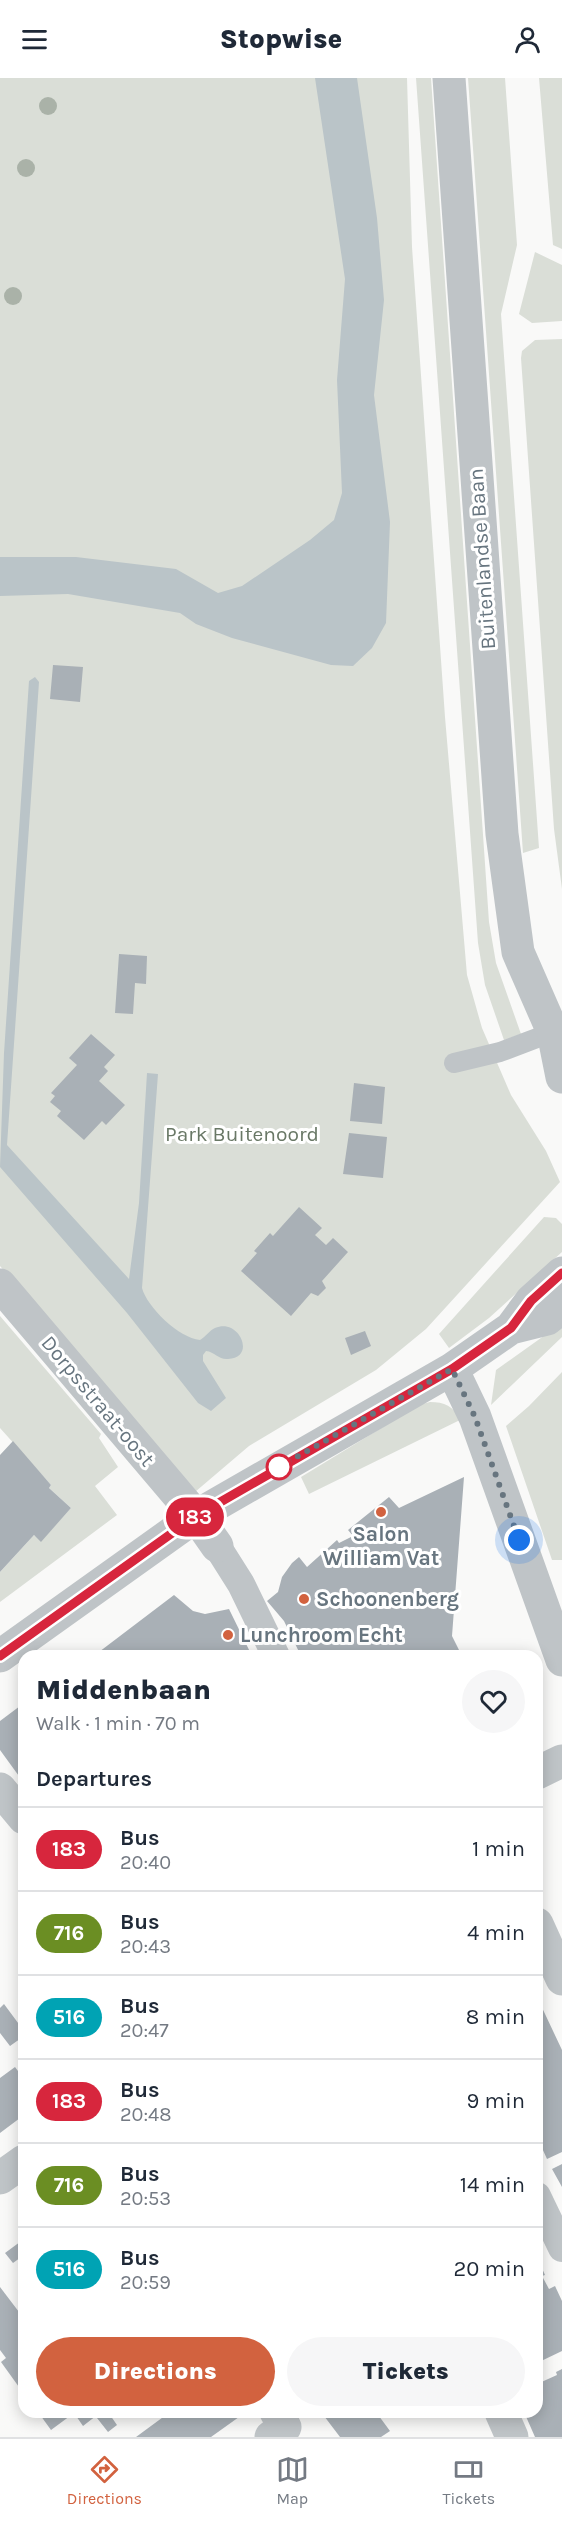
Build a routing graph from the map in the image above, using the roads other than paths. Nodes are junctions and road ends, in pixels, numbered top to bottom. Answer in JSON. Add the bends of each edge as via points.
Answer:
{"nodes":[{"id":1,"x":448,"y":78,"type":"edge"},
{"id":2,"x":557,"y":1036,"type":"edge"},
{"id":3,"x":454,"y":1063,"type":"dead end"},
{"id":4,"x":562,"y":1077,"type":"edge"},
{"id":5,"x":562,"y":1273,"type":"edge"},
{"id":6,"x":0,"y":1285,"type":"edge"},
{"id":7,"x":562,"y":1307,"type":"edge"},
{"id":8,"x":511,"y":1328,"type":"junction"},
{"id":9,"x":452,"y":1369,"type":"junction"},
{"id":10,"x":196,"y":1516,"type":"junction"},
{"id":11,"x":217,"y":1546,"type":"joint"},
{"id":12,"x":273,"y":1650,"type":"edge"},
{"id":13,"x":0,"y":1656,"type":"edge"},
{"id":14,"x":562,"y":1660,"type":"edge"},
{"id":15,"x":562,"y":1761,"type":"edge"},
{"id":16,"x":543,"y":1770,"type":"edge"},
{"id":17,"x":0,"y":1789,"type":"edge"},
{"id":18,"x":18,"y":1811,"type":"edge"},
{"id":19,"x":543,"y":1937,"type":"edge"},
{"id":20,"x":562,"y":1979,"type":"edge"},
{"id":21,"x":18,"y":2165,"type":"edge"},
{"id":22,"x":0,"y":2178,"type":"edge"},
{"id":23,"x":543,"y":2208,"type":"edge"},
{"id":24,"x":562,"y":2248,"type":"edge"},
{"id":25,"x":280,"y":2418,"type":"edge"},
{"id":26,"x":504,"y":2418,"type":"edge"},
{"id":27,"x":271,"y":2437,"type":"edge"},
{"id":28,"x":512,"y":2437,"type":"edge"}],
"edges":[{"from":1,"to":2,"type":"street","name":"Buitenlandse Baan","via":[[502,834],[518,952]]},
{"from":2,"to":3,"type":"lane"},
{"from":2,"to":4,"type":"street","name":"Buitenlandse Baan"},
{"from":5,"to":8,"type":"street","via":[[531,1301]]},
{"from":6,"to":10,"type":"street","name":"Dorpsstraat-oost"},
{"from":7,"to":8,"type":"street","via":[[547,1319]]},
{"from":8,"to":9,"type":"street"},
{"from":9,"to":10,"type":"street"},
{"from":9,"to":14,"type":"street","via":[[475,1417]]},
{"from":10,"to":11,"type":"street","name":"Dorpsstraat-oost"},
{"from":10,"to":13,"type":"street"},
{"from":11,"to":12,"type":"street","via":[[241,1584]]},
{"from":15,"to":16,"type":"street"},
{"from":17,"to":18,"type":"street"},
{"from":19,"to":20,"type":"street"},
{"from":21,"to":22,"type":"street"},
{"from":23,"to":24,"type":"street"},
{"from":25,"to":27,"type":"street","via":[[285,2427]]},
{"from":26,"to":28,"type":"street"}]}
